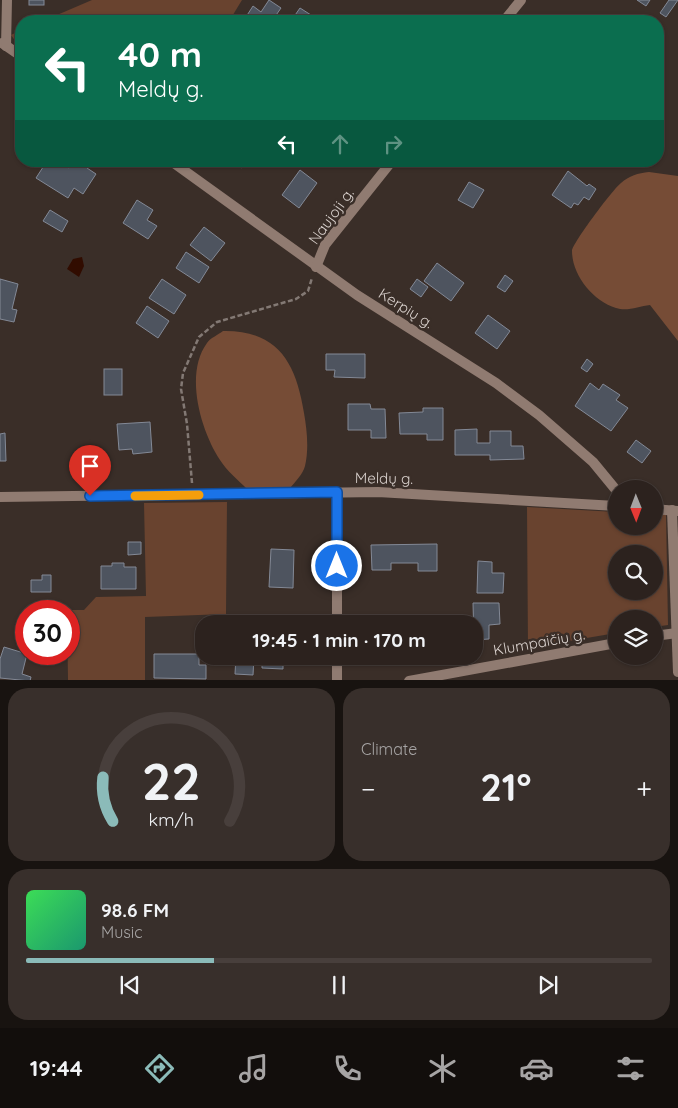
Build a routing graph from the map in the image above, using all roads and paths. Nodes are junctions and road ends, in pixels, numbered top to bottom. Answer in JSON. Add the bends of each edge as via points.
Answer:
{"nodes":[{"id":1,"x":7,"y":0,"type":"edge"},
{"id":2,"x":521,"y":0,"type":"edge"},
{"id":3,"x":509,"y":15,"type":"edge"},
{"id":4,"x":3,"y":44,"type":"edge"},
{"id":5,"x":15,"y":52,"type":"edge"},
{"id":6,"x":179,"y":167,"type":"edge"},
{"id":7,"x":387,"y":167,"type":"edge"},
{"id":8,"x":316,"y":267,"type":"junction"},
{"id":9,"x":608,"y":480,"type":"edge"},
{"id":10,"x":337,"y":492,"type":"junction"},
{"id":11,"x":193,"y":495,"type":"junction"},
{"id":12,"x":0,"y":497,"type":"edge"},
{"id":13,"x":608,"y":505,"type":"edge"},
{"id":14,"x":675,"y":510,"type":"edge"},
{"id":15,"x":337,"y":615,"type":"edge"},
{"id":16,"x":677,"y":633,"type":"junction"},
{"id":17,"x":663,"y":635,"type":"edge"},
{"id":18,"x":608,"y":644,"type":"edge"},
{"id":19,"x":337,"y":665,"type":"edge"},
{"id":20,"x":678,"y":672,"type":"edge"},
{"id":21,"x":337,"y":680,"type":"edge"},
{"id":22,"x":408,"y":680,"type":"edge"}],
"edges":[{"from":1,"to":4,"type":"street"},
{"from":2,"to":3,"type":"street"},
{"from":4,"to":5,"type":"street"},
{"from":6,"to":8,"type":"street","name":"Kerpių g."},
{"from":7,"to":8,"type":"street","name":"Naujoji g.","via":[[325,245]]},
{"from":8,"to":9,"type":"street","name":"Kerpių g.","via":[[540,415],[593,462]]},
{"from":8,"to":11,"type":"path","via":[[308,291],[296,299],[217,322],[198,337],[183,373],[181,389]]},
{"from":10,"to":11,"type":"street","name":"Meldų g."},
{"from":10,"to":13,"type":"street","name":"Meldų g.","via":[[436,494]]},
{"from":10,"to":15,"type":"street"},
{"from":11,"to":12,"type":"street","name":"Meldų g."},
{"from":14,"to":16,"type":"street"},
{"from":16,"to":17,"type":"street"},
{"from":16,"to":20,"type":"street"},
{"from":18,"to":22,"type":"street","name":"Klumpaičių g."},
{"from":19,"to":21,"type":"street"}]}
